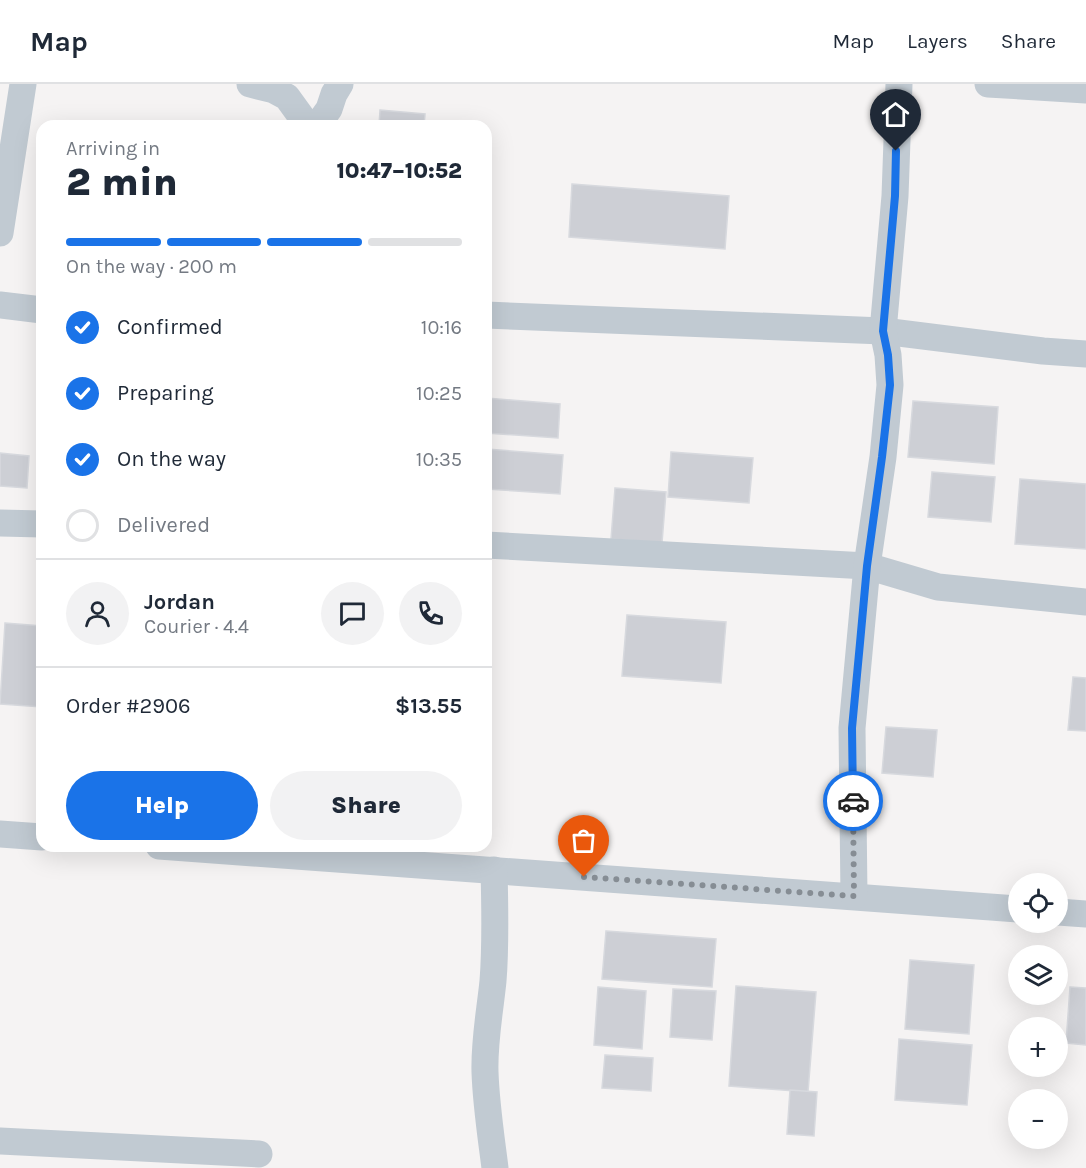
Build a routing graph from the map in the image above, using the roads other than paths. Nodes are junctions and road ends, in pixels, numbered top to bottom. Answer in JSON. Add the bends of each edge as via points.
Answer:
{"nodes":[{"id":1,"x":23,"y":84,"type":"edge"},
{"id":2,"x":250,"y":84,"type":"edge"},
{"id":3,"x":340,"y":84,"type":"edge"},
{"id":4,"x":899,"y":84,"type":"edge"},
{"id":5,"x":988,"y":84,"type":"edge"},
{"id":6,"x":1086,"y":90,"type":"edge"},
{"id":7,"x":304,"y":120,"type":"edge"},
{"id":8,"x":321,"y":120,"type":"edge"},
{"id":9,"x":0,"y":233,"type":"edge"},
{"id":10,"x":0,"y":305,"type":"edge"},
{"id":11,"x":36,"y":309,"type":"edge"},
{"id":12,"x":492,"y":315,"type":"edge"},
{"id":13,"x":883,"y":331,"type":"junction"},
{"id":14,"x":1086,"y":354,"type":"edge"},
{"id":15,"x":0,"y":523,"type":"edge"},
{"id":16,"x":36,"y":524,"type":"edge"},
{"id":17,"x":492,"y":545,"type":"edge"},
{"id":18,"x":867,"y":566,"type":"junction"},
{"id":19,"x":1086,"y":602,"type":"edge"},
{"id":20,"x":0,"y":834,"type":"edge"},
{"id":21,"x":36,"y":837,"type":"edge"},
{"id":22,"x":292,"y":852,"type":"edge"},
{"id":23,"x":494,"y":870,"type":"junction"},
{"id":24,"x":854,"y":896,"type":"junction"},
{"id":25,"x":1008,"y":908,"type":"edge"},
{"id":26,"x":1068,"y":913,"type":"edge"},
{"id":27,"x":1086,"y":914,"type":"edge"},
{"id":28,"x":0,"y":1141,"type":"edge"},
{"id":29,"x":259,"y":1154,"type":"dead end"},
{"id":30,"x":495,"y":1168,"type":"edge"}],
"edges":[{"from":1,"to":9,"type":"street"},
{"from":2,"to":7,"type":"street","via":[[287,97]]},
{"from":3,"to":8,"type":"street"},
{"from":4,"to":13,"type":"street","via":[[895,196]]},
{"from":5,"to":6,"type":"street"},
{"from":10,"to":11,"type":"street"},
{"from":12,"to":13,"type":"street"},
{"from":13,"to":14,"type":"street"},
{"from":13,"to":18,"type":"street","via":[[890,385]]},
{"from":15,"to":16,"type":"street"},
{"from":17,"to":18,"type":"street"},
{"from":18,"to":19,"type":"street","via":[[938,586]]},
{"from":18,"to":24,"type":"street","via":[[852,728]]},
{"from":20,"to":21,"type":"street"},
{"from":22,"to":23,"type":"street"},
{"from":23,"to":24,"type":"street"},
{"from":23,"to":30,"type":"street","via":[[493,979],[485,1070]]},
{"from":24,"to":25,"type":"street"},
{"from":26,"to":27,"type":"street"},
{"from":28,"to":29,"type":"street"}]}
